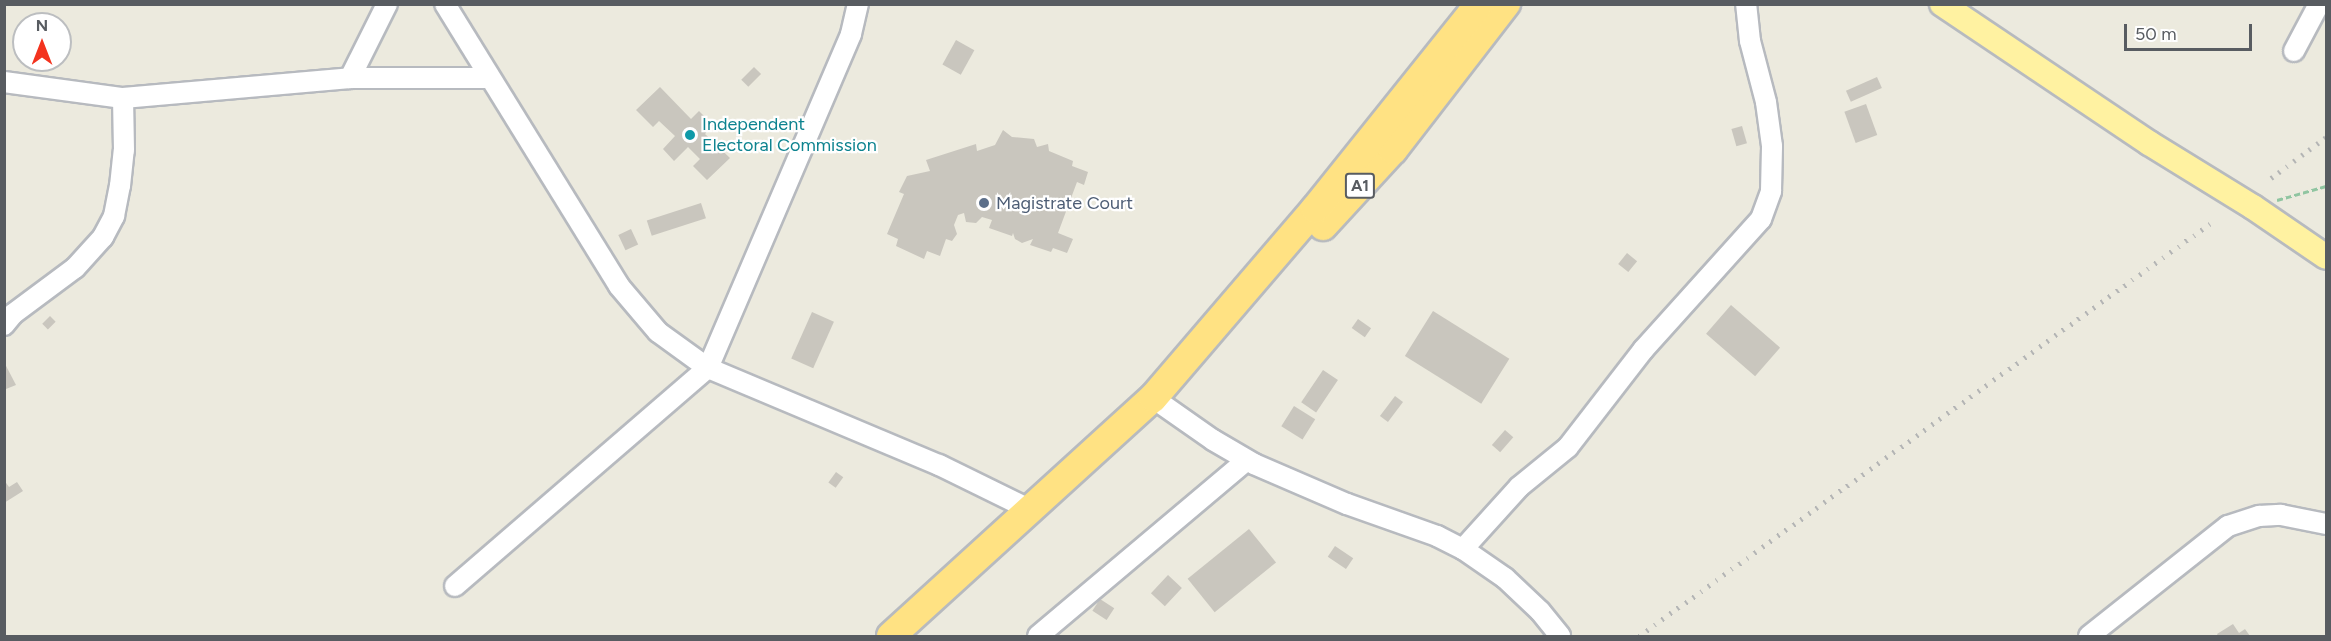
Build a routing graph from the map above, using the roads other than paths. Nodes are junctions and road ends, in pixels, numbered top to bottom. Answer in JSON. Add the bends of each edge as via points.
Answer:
{"nodes":[{"id":1,"x":387,"y":4,"type":"edge"},
{"id":2,"x":445,"y":4,"type":"edge"},
{"id":3,"x":858,"y":4,"type":"edge"},
{"id":4,"x":1479,"y":4,"type":"edge"},
{"id":5,"x":1506,"y":4,"type":"edge"},
{"id":6,"x":1746,"y":4,"type":"edge"},
{"id":7,"x":1942,"y":4,"type":"edge"},
{"id":8,"x":2319,"y":4,"type":"edge"},
{"id":9,"x":2294,"y":51,"type":"dead end"},
{"id":10,"x":350,"y":78,"type":"junction"},
{"id":11,"x":490,"y":78,"type":"junction"},
{"id":12,"x":4,"y":82,"type":"edge"},
{"id":13,"x":123,"y":98,"type":"junction"},
{"id":14,"x":2326,"y":257,"type":"edge"},
{"id":15,"x":4,"y":325,"type":"edge"},
{"id":16,"x":1195,"y":351,"type":"junction"},
{"id":17,"x":708,"y":368,"type":"junction"},
{"id":18,"x":1153,"y":398,"type":"junction"},
{"id":19,"x":1247,"y":460,"type":"junction"},
{"id":20,"x":1031,"y":510,"type":"junction"},
{"id":21,"x":2326,"y":524,"type":"edge"},
{"id":22,"x":1463,"y":549,"type":"junction"},
{"id":23,"x":455,"y":586,"type":"dead end"},
{"id":24,"x":891,"y":636,"type":"edge"},
{"id":25,"x":1038,"y":636,"type":"edge"},
{"id":26,"x":1560,"y":636,"type":"edge"},
{"id":27,"x":2089,"y":636,"type":"edge"}],
"edges":[{"from":1,"to":10,"type":"street"},
{"from":2,"to":11,"type":"street"},
{"from":3,"to":17,"type":"street","via":[[851,34]]},
{"from":4,"to":16,"type":"highway","number":"A1"},
{"from":5,"to":16,"type":"highway","number":"A1","via":[[1385,159],[1264,292]]},
{"from":6,"to":22,"type":"street","via":[[1772,146],[1771,191],[1761,219],[1643,350],[1568,447],[1519,487]]},
{"from":7,"to":14,"type":"main road"},
{"from":8,"to":9,"type":"street"},
{"from":10,"to":11,"type":"street"},
{"from":10,"to":13,"type":"street"},
{"from":11,"to":17,"type":"street","via":[[619,286],[658,332]]},
{"from":12,"to":13,"type":"street"},
{"from":13,"to":15,"type":"street","via":[[120,186],[114,216],[103,237],[75,268]]},
{"from":16,"to":18,"type":"highway","number":"A1"},
{"from":17,"to":20,"type":"street","via":[[939,465]]},
{"from":17,"to":23,"type":"street"},
{"from":18,"to":19,"type":"street"},
{"from":18,"to":20,"type":"highway","number":"A1"},
{"from":19,"to":22,"type":"street"},
{"from":19,"to":25,"type":"street"},
{"from":20,"to":24,"type":"highway","number":"A1"},
{"from":21,"to":27,"type":"street","via":[[2281,514],[2228,526]]},
{"from":22,"to":26,"type":"street","via":[[1504,578]]}]}
